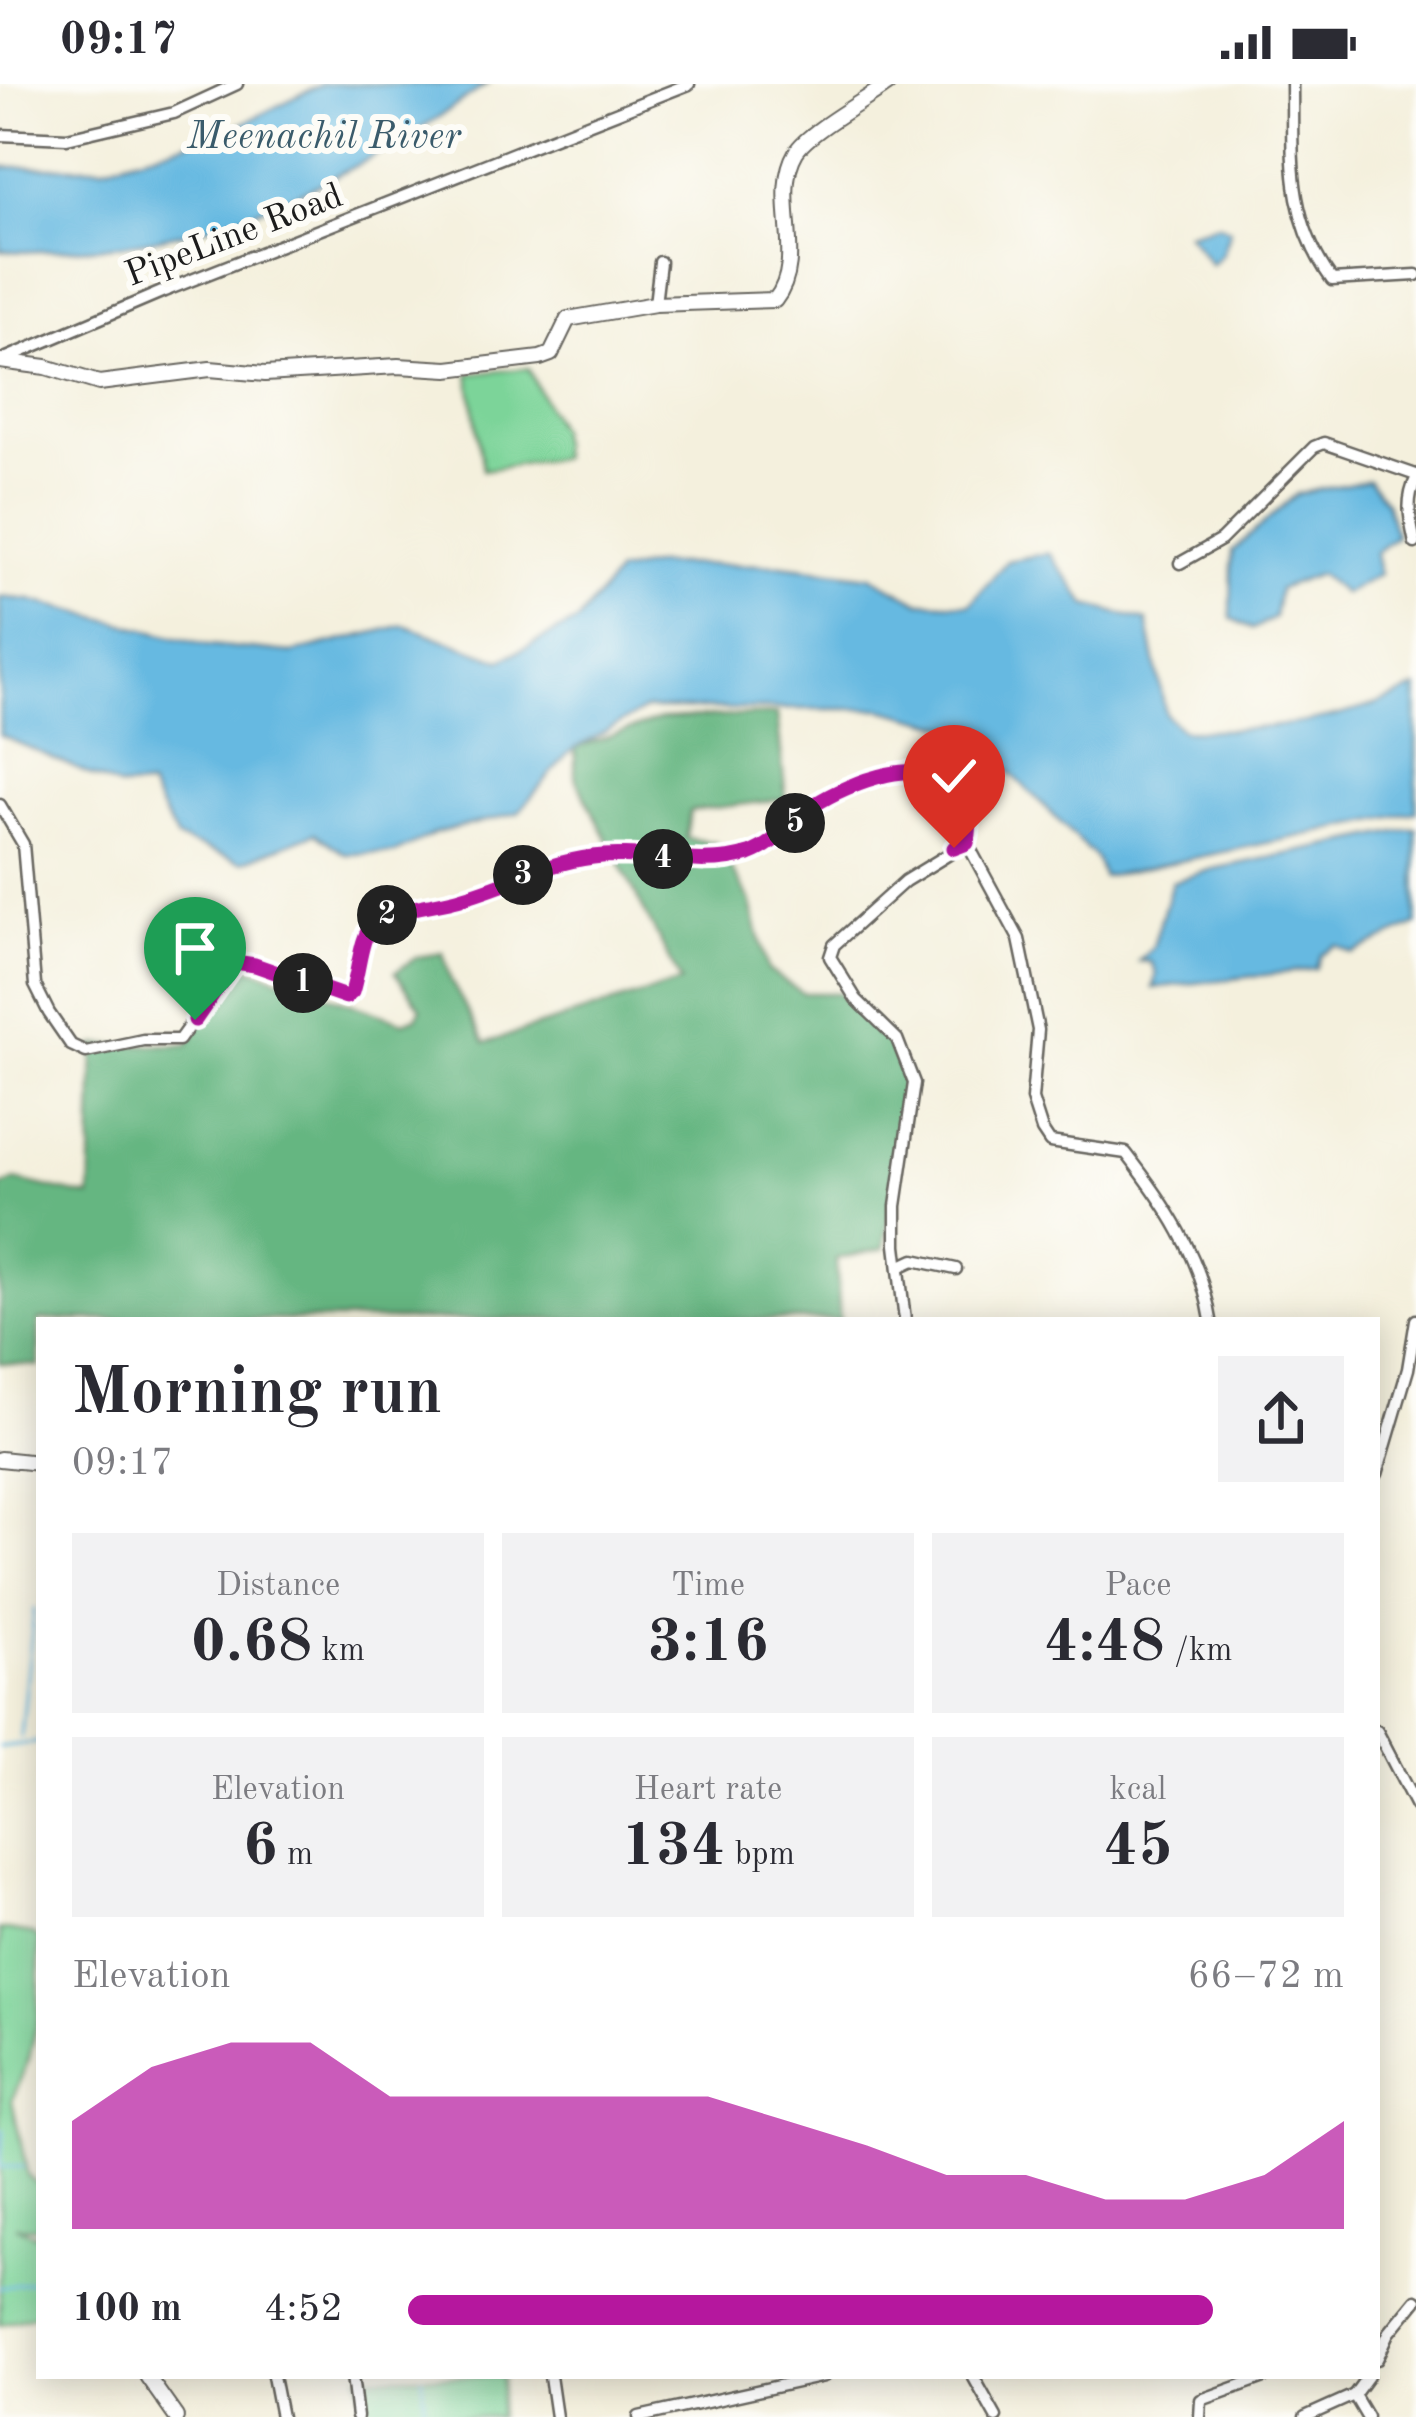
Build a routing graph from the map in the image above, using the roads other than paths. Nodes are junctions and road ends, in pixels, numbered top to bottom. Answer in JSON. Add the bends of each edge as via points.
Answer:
{"nodes":[{"id":1,"x":237,"y":84,"type":"edge"},
{"id":2,"x":689,"y":84,"type":"edge"},
{"id":3,"x":888,"y":84,"type":"edge"},
{"id":4,"x":1292,"y":84,"type":"edge"},
{"id":5,"x":0,"y":135,"type":"edge"},
{"id":6,"x":660,"y":262,"type":"dead end"},
{"id":7,"x":1416,"y":274,"type":"edge"},
{"id":8,"x":655,"y":304,"type":"junction"},
{"id":9,"x":0,"y":361,"type":"edge"},
{"id":10,"x":1416,"y":477,"type":"edge"},
{"id":11,"x":1415,"y":543,"type":"edge"},
{"id":12,"x":1180,"y":563,"type":"dead end"},
{"id":13,"x":0,"y":805,"type":"edge"},
{"id":14,"x":967,"y":843,"type":"junction"},
{"id":15,"x":899,"y":1268,"type":"junction"},
{"id":16,"x":956,"y":1269,"type":"dead end"},
{"id":17,"x":905,"y":1317,"type":"edge"},
{"id":18,"x":1210,"y":1317,"type":"edge"},
{"id":19,"x":1416,"y":1320,"type":"edge"},
{"id":20,"x":0,"y":1459,"type":"edge"},
{"id":21,"x":36,"y":1463,"type":"edge"},
{"id":22,"x":1380,"y":1464,"type":"edge"},
{"id":23,"x":1380,"y":1737,"type":"edge"},
{"id":24,"x":1416,"y":1806,"type":"edge"},
{"id":25,"x":1416,"y":2300,"type":"edge"},
{"id":26,"x":1380,"y":2352,"type":"edge"},
{"id":27,"x":149,"y":2379,"type":"edge"},
{"id":28,"x":274,"y":2379,"type":"edge"},
{"id":29,"x":352,"y":2379,"type":"edge"},
{"id":30,"x":550,"y":2379,"type":"edge"},
{"id":31,"x":810,"y":2379,"type":"edge"},
{"id":32,"x":976,"y":2379,"type":"edge"},
{"id":33,"x":1366,"y":2379,"type":"edge"},
{"id":34,"x":1241,"y":2381,"type":"edge"},
{"id":35,"x":1354,"y":2395,"type":"junction"},
{"id":36,"x":176,"y":2417,"type":"edge"},
{"id":37,"x":281,"y":2417,"type":"edge"},
{"id":38,"x":357,"y":2417,"type":"edge"},
{"id":39,"x":556,"y":2417,"type":"edge"},
{"id":40,"x":639,"y":2417,"type":"edge"},
{"id":41,"x":996,"y":2417,"type":"edge"},
{"id":42,"x":1200,"y":2417,"type":"edge"},
{"id":43,"x":1305,"y":2417,"type":"edge"},
{"id":44,"x":1367,"y":2417,"type":"edge"}],
"edges":[{"from":1,"to":5,"type":"street","via":[[174,112],[67,138]]},
{"from":2,"to":9,"type":"street","name":"PipeLine Road"},
{"from":3,"to":8,"type":"main road","via":[[798,148],[788,171],[788,271],[775,300]]},
{"from":4,"to":7,"type":"street","via":[[1292,186],[1315,257],[1332,280]]},
{"from":6,"to":8,"type":"street"},
{"from":8,"to":9,"type":"main road","via":[[566,320],[551,353],[540,358],[448,369],[210,369],[99,383]]},
{"from":10,"to":11,"type":"street","via":[[1408,508]]},
{"from":10,"to":12,"type":"street","via":[[1324,442],[1221,540]]},
{"from":13,"to":14,"type":"street","via":[[23,844],[35,985],[71,1045],[86,1052],[179,1040],[235,962],[346,997],[370,925],[382,916],[596,856],[746,855],[828,798],[901,773],[923,771],[955,787],[967,809]]},
{"from":14,"to":15,"type":"street","via":[[904,881],[830,957],[897,1039],[914,1082],[896,1206]]},
{"from":14,"to":18,"type":"street","via":[[1019,939],[1038,1030],[1032,1099],[1042,1130],[1050,1142],[1126,1153],[1165,1203]]},
{"from":15,"to":16,"type":"street","via":[[914,1260]]},
{"from":15,"to":17,"type":"street"},
{"from":19,"to":22,"type":"street"},
{"from":20,"to":21,"type":"main road"},
{"from":23,"to":24,"type":"street"},
{"from":25,"to":26,"type":"street"},
{"from":27,"to":36,"type":"main road"},
{"from":28,"to":37,"type":"street"},
{"from":29,"to":38,"type":"street"},
{"from":30,"to":39,"type":"street"},
{"from":31,"to":40,"type":"street"},
{"from":32,"to":41,"type":"street"},
{"from":33,"to":35,"type":"street"},
{"from":34,"to":42,"type":"street","via":[[1201,2400]]},
{"from":35,"to":43,"type":"street"},
{"from":35,"to":44,"type":"street"}]}
